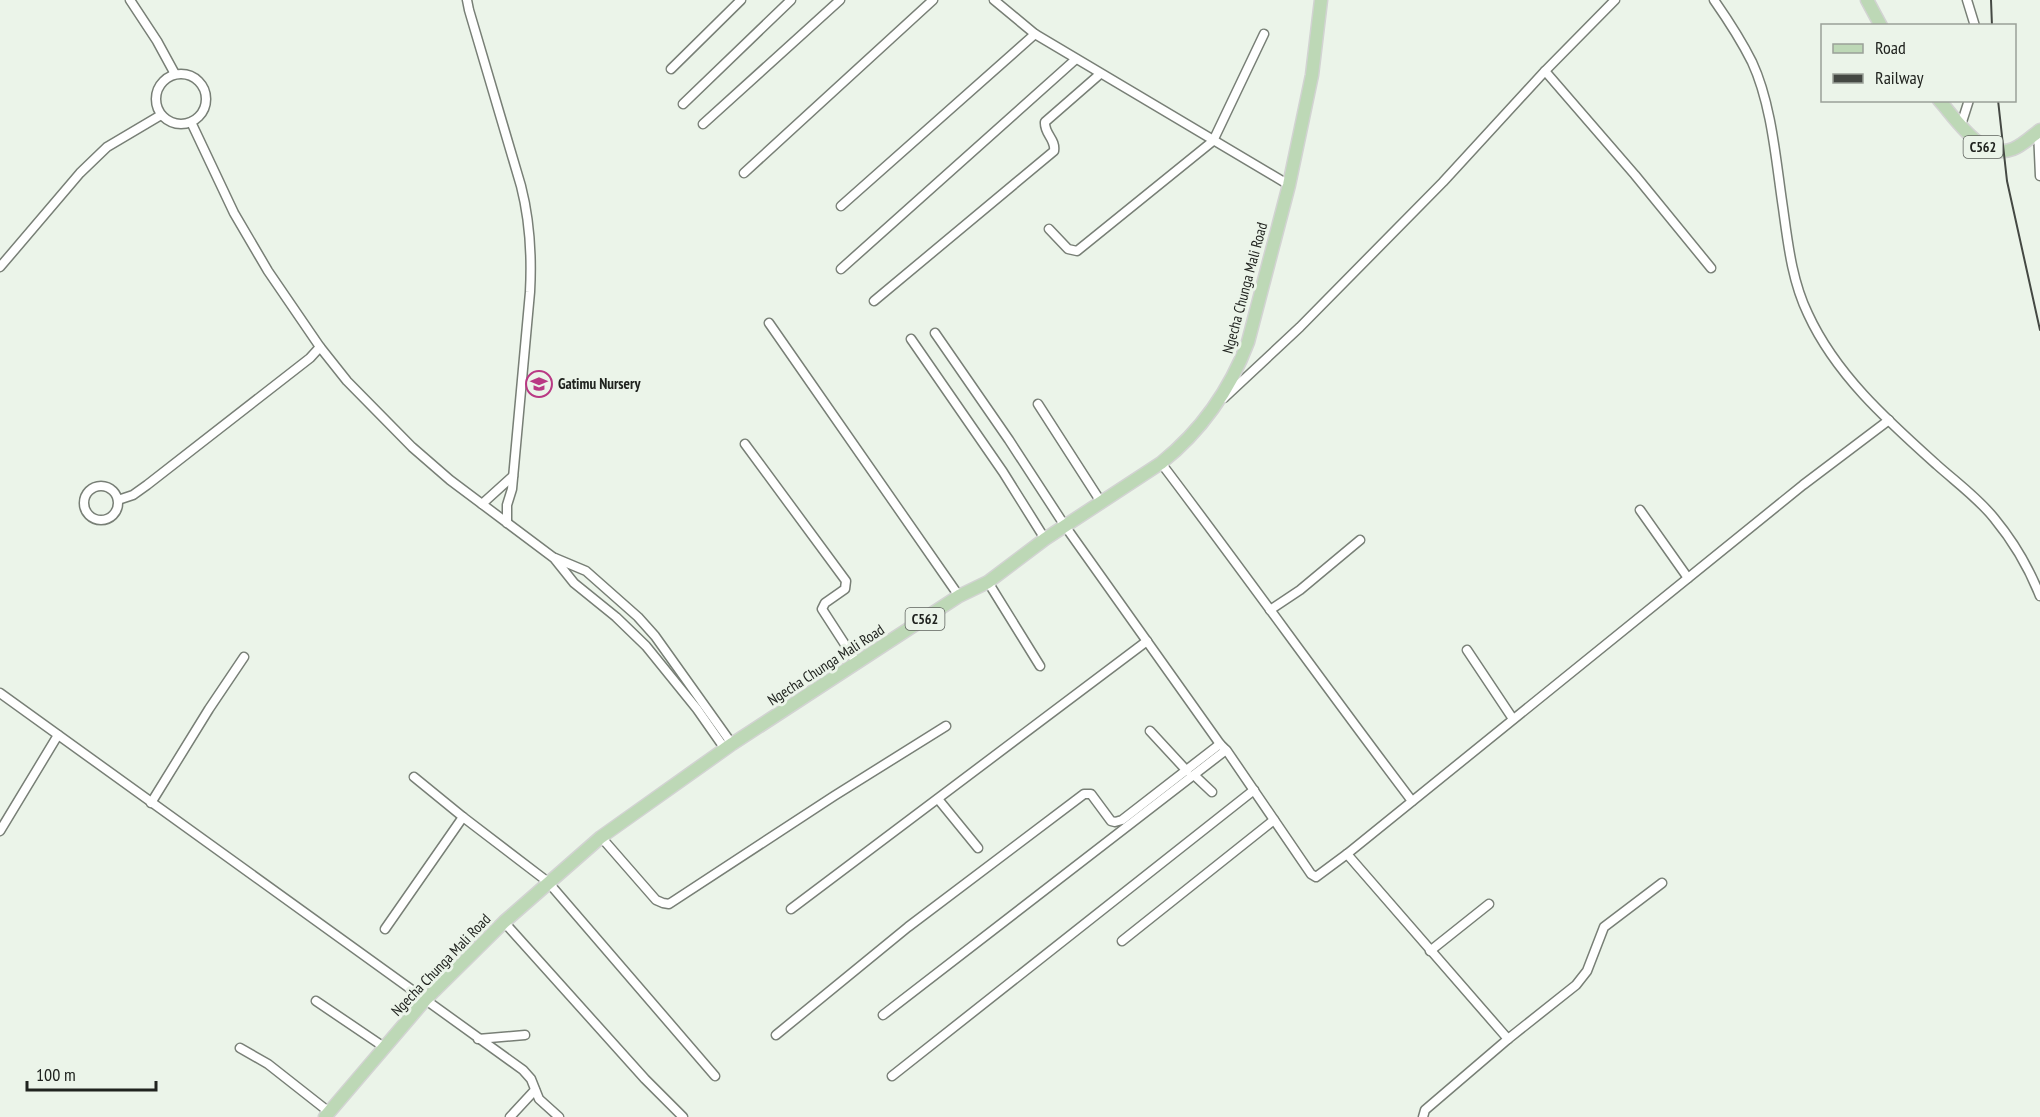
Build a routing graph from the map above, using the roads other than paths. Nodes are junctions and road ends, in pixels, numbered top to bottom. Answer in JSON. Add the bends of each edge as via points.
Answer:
{"nodes":[{"id":1,"x":130,"y":0,"type":"edge"},
{"id":2,"x":467,"y":0,"type":"edge"},
{"id":3,"x":741,"y":0,"type":"edge"},
{"id":4,"x":791,"y":0,"type":"edge"},
{"id":5,"x":840,"y":0,"type":"edge"},
{"id":6,"x":933,"y":0,"type":"edge"},
{"id":7,"x":994,"y":0,"type":"edge"},
{"id":8,"x":1321,"y":0,"type":"edge"},
{"id":9,"x":1615,"y":0,"type":"edge"},
{"id":10,"x":1714,"y":0,"type":"edge"},
{"id":11,"x":1867,"y":0,"type":"edge"},
{"id":12,"x":1967,"y":0,"type":"edge"},
{"id":13,"x":1880,"y":24,"type":"edge"},
{"id":14,"x":1974,"y":24,"type":"edge"},
{"id":15,"x":1035,"y":34,"type":"junction"},
{"id":16,"x":1264,"y":34,"type":"dead end"},
{"id":17,"x":1076,"y":59,"type":"junction"},
{"id":18,"x":671,"y":69,"type":"dead end"},
{"id":19,"x":1545,"y":71,"type":"junction"},
{"id":20,"x":175,"y":74,"type":"junction"},
{"id":21,"x":1100,"y":74,"type":"junction"},
{"id":22,"x":1941,"y":102,"type":"edge"},
{"id":23,"x":1968,"y":102,"type":"edge"},
{"id":24,"x":683,"y":104,"type":"dead end"},
{"id":25,"x":161,"y":115,"type":"junction"},
{"id":26,"x":191,"y":122,"type":"junction"},
{"id":27,"x":703,"y":124,"type":"dead end"},
{"id":28,"x":1961,"y":124,"type":"junction"},
{"id":29,"x":2039,"y":130,"type":"edge"},
{"id":30,"x":1213,"y":141,"type":"junction"},
{"id":31,"x":744,"y":173,"type":"dead end"},
{"id":32,"x":2040,"y":176,"type":"edge"},
{"id":33,"x":1288,"y":185,"type":"junction"},
{"id":34,"x":840,"y":206,"type":"dead end"},
{"id":35,"x":1049,"y":229,"type":"dead end"},
{"id":36,"x":0,"y":267,"type":"edge"},
{"id":37,"x":1711,"y":268,"type":"dead end"},
{"id":38,"x":841,"y":269,"type":"dead end"},
{"id":39,"x":874,"y":301,"type":"dead end"},
{"id":40,"x":769,"y":323,"type":"dead end"},
{"id":41,"x":936,"y":333,"type":"dead end"},
{"id":42,"x":911,"y":339,"type":"dead end"},
{"id":43,"x":320,"y":347,"type":"junction"},
{"id":44,"x":1038,"y":404,"type":"dead end"},
{"id":45,"x":1217,"y":405,"type":"junction"},
{"id":46,"x":1889,"y":420,"type":"junction"},
{"id":47,"x":745,"y":444,"type":"dead end"},
{"id":48,"x":1161,"y":463,"type":"junction"},
{"id":49,"x":513,"y":476,"type":"junction"},
{"id":50,"x":118,"y":500,"type":"junction"},
{"id":51,"x":1101,"y":502,"type":"junction"},
{"id":52,"x":482,"y":504,"type":"junction"},
{"id":53,"x":1641,"y":510,"type":"dead end"},
{"id":54,"x":507,"y":523,"type":"junction"},
{"id":55,"x":1065,"y":526,"type":"junction"},
{"id":56,"x":1045,"y":539,"type":"junction"},
{"id":57,"x":1360,"y":540,"type":"dead end"},
{"id":58,"x":554,"y":558,"type":"junction"},
{"id":59,"x":1688,"y":578,"type":"junction"},
{"id":60,"x":988,"y":582,"type":"junction"},
{"id":61,"x":959,"y":596,"type":"junction"},
{"id":62,"x":2040,"y":596,"type":"edge"},
{"id":63,"x":1270,"y":610,"type":"junction"},
{"id":64,"x":1147,"y":641,"type":"junction"},
{"id":65,"x":1467,"y":650,"type":"dead end"},
{"id":66,"x":244,"y":657,"type":"dead end"},
{"id":67,"x":857,"y":663,"type":"junction"},
{"id":68,"x":1040,"y":666,"type":"dead end"},
{"id":69,"x":0,"y":693,"type":"edge"},
{"id":70,"x":1513,"y":719,"type":"junction"},
{"id":71,"x":946,"y":726,"type":"dead end"},
{"id":72,"x":1150,"y":731,"type":"dead end"},
{"id":73,"x":58,"y":735,"type":"junction"},
{"id":74,"x":729,"y":747,"type":"junction"},
{"id":75,"x":1223,"y":747,"type":"junction"},
{"id":76,"x":1190,"y":773,"type":"junction"},
{"id":77,"x":414,"y":777,"type":"dead end"},
{"id":78,"x":1254,"y":790,"type":"junction"},
{"id":79,"x":1212,"y":792,"type":"dead end"},
{"id":80,"x":938,"y":798,"type":"junction"},
{"id":81,"x":1412,"y":801,"type":"junction"},
{"id":82,"x":151,"y":803,"type":"junction"},
{"id":83,"x":463,"y":817,"type":"junction"},
{"id":84,"x":1274,"y":820,"type":"junction"},
{"id":85,"x":0,"y":831,"type":"edge"},
{"id":86,"x":602,"y":837,"type":"junction"},
{"id":87,"x":978,"y":848,"type":"dead end"},
{"id":88,"x":1347,"y":854,"type":"junction"},
{"id":89,"x":548,"y":882,"type":"junction"},
{"id":90,"x":1662,"y":882,"type":"dead end"},
{"id":91,"x":1489,"y":904,"type":"dead end"},
{"id":92,"x":791,"y":909,"type":"dead end"},
{"id":93,"x":504,"y":922,"type":"junction"},
{"id":94,"x":386,"y":928,"type":"dead end"},
{"id":95,"x":1122,"y":941,"type":"dead end"},
{"id":96,"x":1430,"y":951,"type":"junction"},
{"id":97,"x":425,"y":1000,"type":"junction"},
{"id":98,"x":316,"y":1001,"type":"dead end"},
{"id":99,"x":883,"y":1015,"type":"dead end"},
{"id":100,"x":525,"y":1035,"type":"dead end"},
{"id":101,"x":776,"y":1035,"type":"dead end"},
{"id":102,"x":478,"y":1039,"type":"junction"},
{"id":103,"x":1508,"y":1039,"type":"junction"},
{"id":104,"x":384,"y":1047,"type":"junction"},
{"id":105,"x":240,"y":1048,"type":"dead end"},
{"id":106,"x":715,"y":1076,"type":"dead end"},
{"id":107,"x":892,"y":1076,"type":"dead end"},
{"id":108,"x":535,"y":1090,"type":"junction"},
{"id":109,"x":327,"y":1115,"type":"edge"},
{"id":110,"x":510,"y":1117,"type":"edge"},
{"id":111,"x":559,"y":1117,"type":"edge"},
{"id":112,"x":683,"y":1117,"type":"edge"},
{"id":113,"x":1423,"y":1117,"type":"edge"}],
"edges":[{"from":1,"to":20,"type":"street"},
{"from":2,"to":49,"type":"street","via":[[521,186],[530,238],[531,274]]},
{"from":3,"to":18,"type":"street"},
{"from":4,"to":24,"type":"street"},
{"from":5,"to":27,"type":"street"},
{"from":6,"to":31,"type":"street"},
{"from":7,"to":15,"type":"street"},
{"from":8,"to":33,"type":"main road","name":"Ngecha Chunga Mali Road","number":"C562","via":[[1312,75]]},
{"from":9,"to":19,"type":"street"},
{"from":10,"to":46,"type":"street","via":[[1753,63],[1765,101],[1791,262],[1808,314],[1856,387]]},
{"from":11,"to":13,"type":"main road"},
{"from":12,"to":14,"type":"street"},
{"from":15,"to":17,"type":"street"},
{"from":15,"to":34,"type":"street"},
{"from":16,"to":30,"type":"street"},
{"from":17,"to":21,"type":"street"},
{"from":17,"to":38,"type":"street"},
{"from":19,"to":37,"type":"street"},
{"from":19,"to":45,"type":"street","via":[[1443,182]]},
{"from":20,"to":25,"type":"street","via":[[157,91]]},
{"from":20,"to":26,"type":"street","via":[[199,80],[207,95],[204,111]]},
{"from":21,"to":30,"type":"street"},
{"from":21,"to":39,"type":"street","via":[[1045,122],[1054,151]]},
{"from":22,"to":28,"type":"main road","number":"C562"},
{"from":23,"to":28,"type":"street"},
{"from":25,"to":26,"type":"street","via":[[175,124]]},
{"from":25,"to":36,"type":"street","via":[[107,147]]},
{"from":26,"to":43,"type":"street","via":[[234,213]]},
{"from":28,"to":29,"type":"main road","number":"C562","via":[[1978,143],[1996,152],[2012,150]]},
{"from":29,"to":32,"type":"street"},
{"from":30,"to":33,"type":"street"},
{"from":30,"to":35,"type":"street","via":[[1077,251],[1068,249]]},
{"from":33,"to":45,"type":"main road","name":"Ngecha Chunga Mali Road","number":"C562","via":[[1248,342]]},
{"from":40,"to":61,"type":"street"},
{"from":41,"to":55,"type":"street"},
{"from":42,"to":56,"type":"street"},
{"from":43,"to":50,"type":"street","via":[[147,485]]},
{"from":43,"to":52,"type":"street","via":[[353,388],[412,447]]},
{"from":44,"to":51,"type":"street"},
{"from":45,"to":48,"type":"main road","name":"Ngecha Chunga Mali Road","number":"C562"},
{"from":46,"to":59,"type":"street"},
{"from":46,"to":62,"type":"street","via":[[1993,517],[2016,549]]},
{"from":47,"to":67,"type":"street","via":[[846,581],[845,589],[822,609]]},
{"from":48,"to":51,"type":"main road","name":"Ngecha Chunga Mali Road","number":"C562"},
{"from":48,"to":63,"type":"street"},
{"from":49,"to":52,"type":"street"},
{"from":49,"to":54,"type":"street"},
{"from":50,"to":50,"type":"street","via":[[114,514],[104,520],[88,514],[84,504],[91,489],[101,485],[112,489]]},
{"from":51,"to":55,"type":"main road","name":"Ngecha Chunga Mali Road","number":"C562"},
{"from":52,"to":54,"type":"street"},
{"from":53,"to":59,"type":"street"},
{"from":54,"to":58,"type":"street"},
{"from":55,"to":56,"type":"main road","name":"Ngecha Chunga Mali Road","number":"C562"},
{"from":55,"to":64,"type":"street"},
{"from":56,"to":60,"type":"main road","name":"Ngecha Chunga Mali Road","number":"C562"},
{"from":57,"to":63,"type":"street"},
{"from":58,"to":74,"type":"street","via":[[574,583],[646,646]]},
{"from":58,"to":74,"type":"street","via":[[586,571],[638,617],[655,636]]},
{"from":59,"to":70,"type":"street"},
{"from":60,"to":61,"type":"main road","name":"Ngecha Chunga Mali Road","number":"C562"},
{"from":60,"to":68,"type":"street"},
{"from":61,"to":67,"type":"main road","name":"Ngecha Chunga Mali Road","number":"C562"},
{"from":63,"to":81,"type":"street"},
{"from":64,"to":75,"type":"street"},
{"from":64,"to":80,"type":"street"},
{"from":65,"to":70,"type":"street"},
{"from":66,"to":82,"type":"street"},
{"from":67,"to":74,"type":"main road","name":"Ngecha Chunga Mali Road","number":"C562"},
{"from":69,"to":73,"type":"street"},
{"from":70,"to":81,"type":"street"},
{"from":71,"to":86,"type":"street","via":[[669,904],[656,900]]},
{"from":72,"to":76,"type":"street"},
{"from":73,"to":82,"type":"street"},
{"from":73,"to":85,"type":"street"},
{"from":74,"to":86,"type":"main road","name":"Ngecha Chunga Mali Road","number":"C562"},
{"from":75,"to":76,"type":"street"},
{"from":75,"to":78,"type":"street"},
{"from":76,"to":79,"type":"street"},
{"from":76,"to":99,"type":"street"},
{"from":76,"to":101,"type":"street","via":[[1115,822],[1091,794],[1084,794],[909,927]]},
{"from":77,"to":83,"type":"street"},
{"from":78,"to":84,"type":"street"},
{"from":78,"to":107,"type":"street"},
{"from":80,"to":87,"type":"street"},
{"from":80,"to":92,"type":"street"},
{"from":81,"to":88,"type":"street"},
{"from":82,"to":97,"type":"street"},
{"from":83,"to":89,"type":"street"},
{"from":83,"to":94,"type":"street"},
{"from":84,"to":88,"type":"street","via":[[1312,875],[1319,876]]},
{"from":84,"to":95,"type":"street"},
{"from":86,"to":89,"type":"main road","name":"Ngecha Chunga Mali Road","number":"C562"},
{"from":88,"to":96,"type":"street"},
{"from":89,"to":93,"type":"main road","name":"Ngecha Chunga Mali Road","number":"C562"},
{"from":89,"to":106,"type":"street"},
{"from":90,"to":103,"type":"street","via":[[1604,927],[1587,971],[1575,985]]},
{"from":91,"to":96,"type":"street"},
{"from":93,"to":97,"type":"main road","name":"Ngecha Chunga Mali Road","number":"C562"},
{"from":93,"to":112,"type":"street"},
{"from":96,"to":103,"type":"street"},
{"from":97,"to":102,"type":"street"},
{"from":97,"to":104,"type":"main road","name":"Ngecha Chunga Mali Road","number":"C562"},
{"from":98,"to":104,"type":"street"},
{"from":100,"to":102,"type":"street"},
{"from":102,"to":108,"type":"street","via":[[523,1070]]},
{"from":103,"to":113,"type":"street","via":[[1425,1110]]},
{"from":104,"to":109,"type":"main road","name":"Ngecha Chunga Mali Road","number":"C562"},
{"from":105,"to":109,"type":"street","via":[[268,1064]]},
{"from":108,"to":110,"type":"street"},
{"from":108,"to":111,"type":"street"}]}
